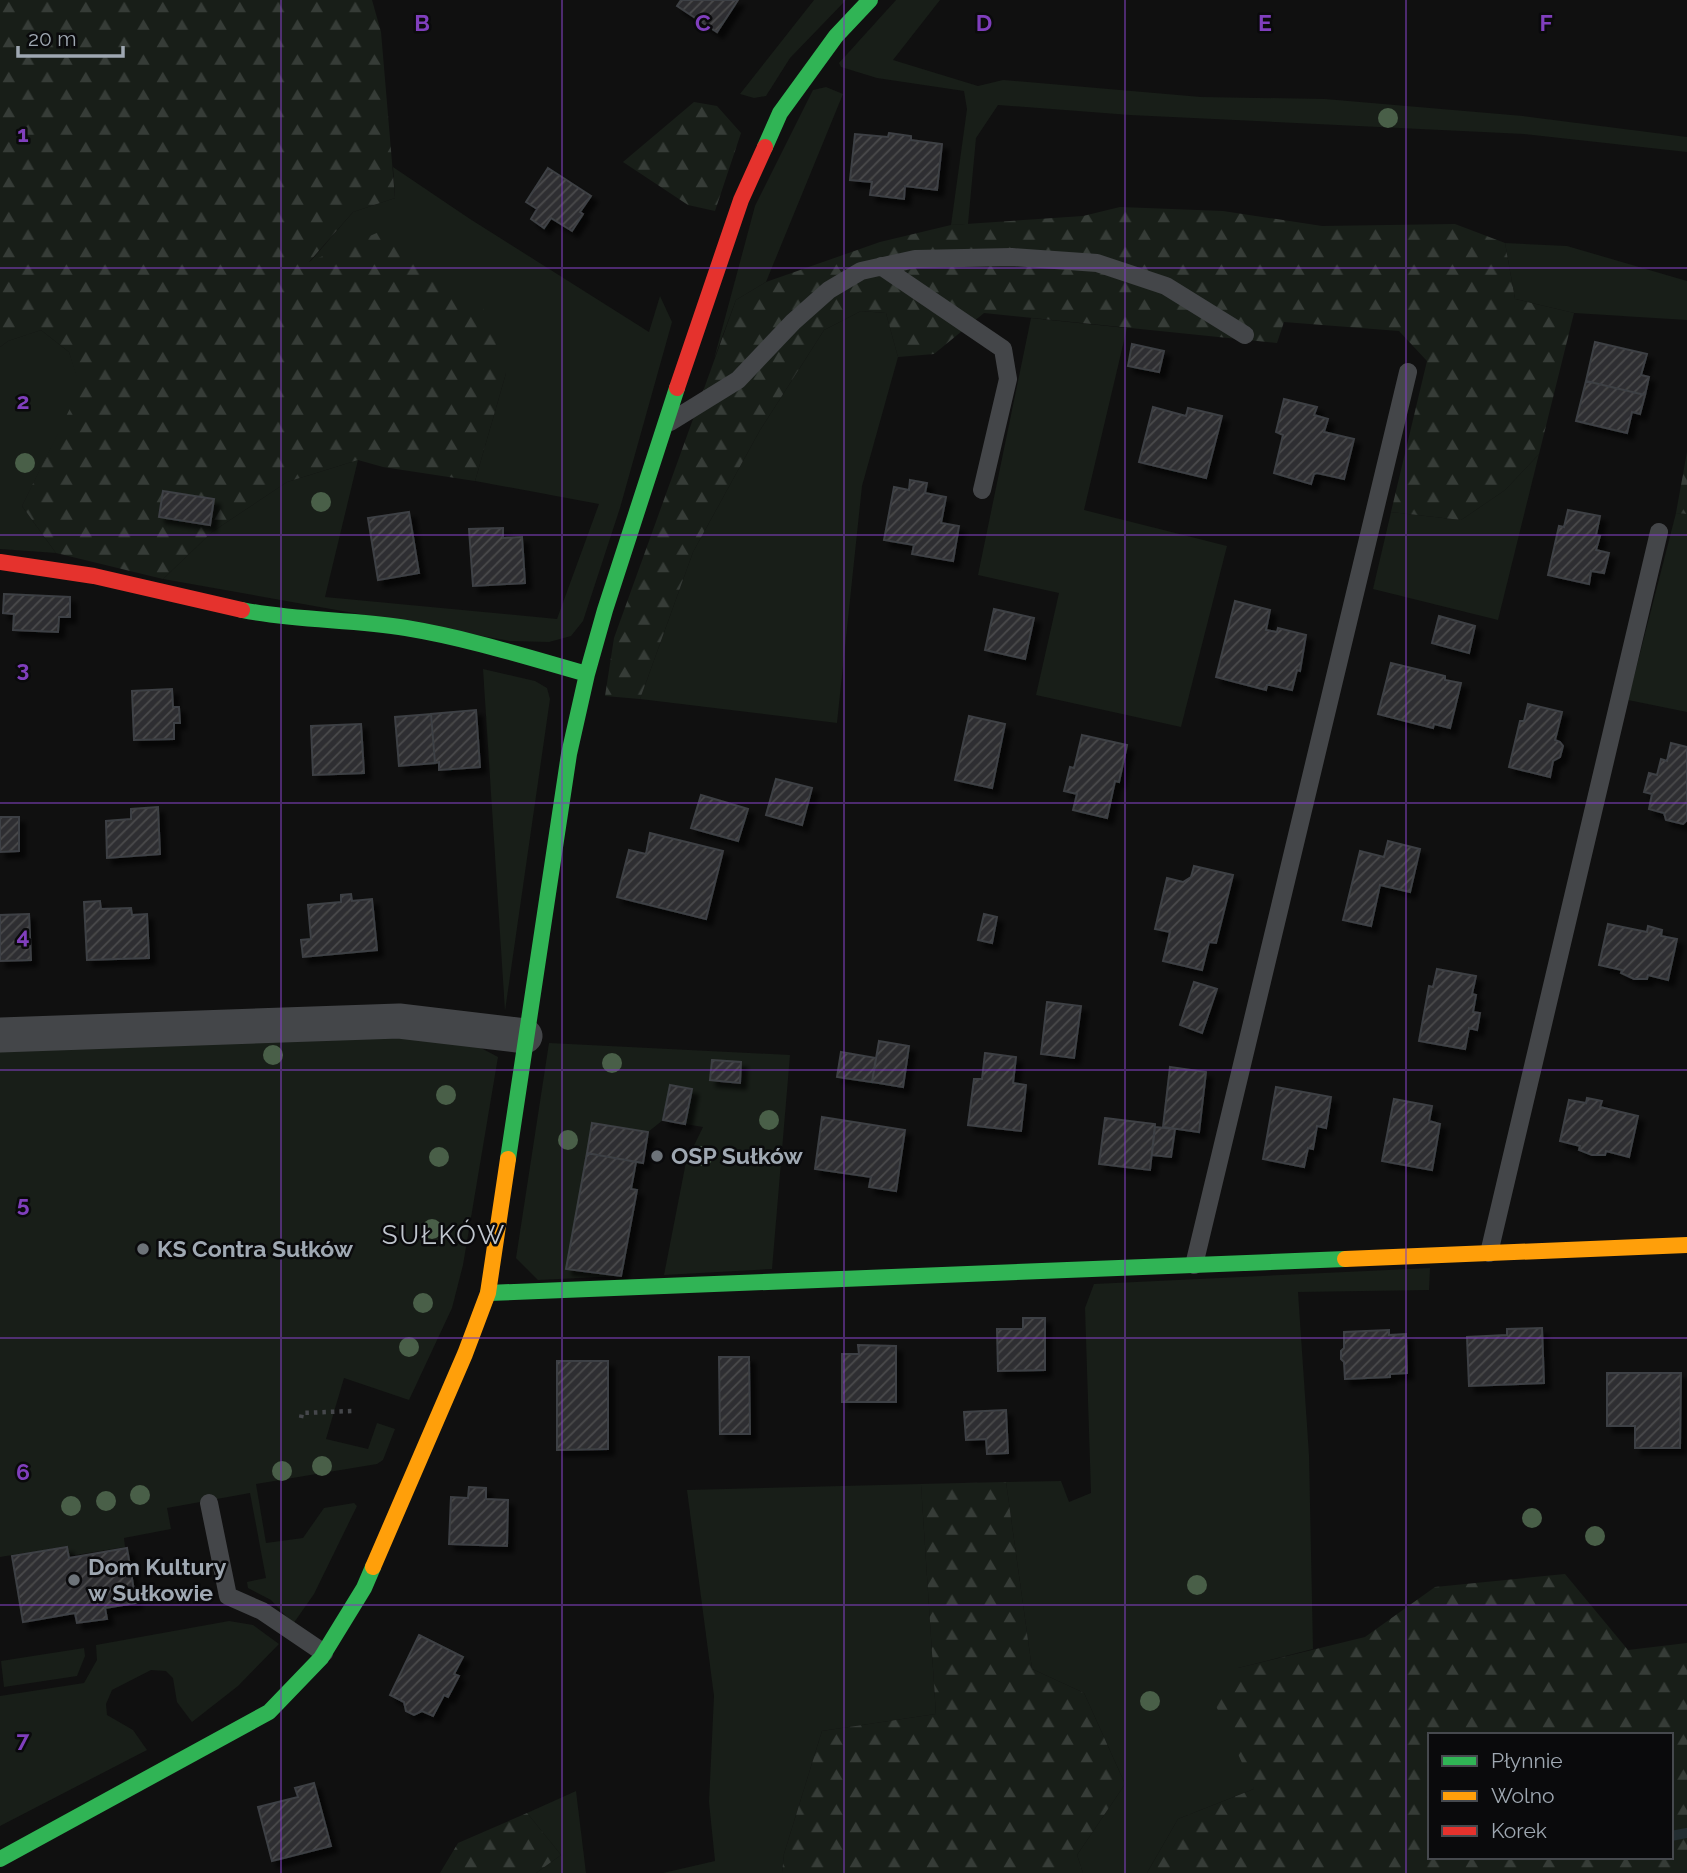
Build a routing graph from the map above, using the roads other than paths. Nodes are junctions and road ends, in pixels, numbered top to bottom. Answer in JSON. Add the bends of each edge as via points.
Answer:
{"nodes":[{"id":1,"x":870,"y":0,"type":"edge"},
{"id":2,"x":881,"y":267,"type":"junction"},
{"id":3,"x":1245,"y":335,"type":"dead end"},
{"id":4,"x":1408,"y":372,"type":"dead end"},
{"id":5,"x":664,"y":425,"type":"junction"},
{"id":6,"x":982,"y":490,"type":"dead end"},
{"id":7,"x":1659,"y":532,"type":"dead end"},
{"id":8,"x":0,"y":562,"type":"edge"},
{"id":9,"x":587,"y":674,"type":"junction"},
{"id":10,"x":0,"y":1035,"type":"edge"},
{"id":11,"x":525,"y":1036,"type":"junction"},
{"id":12,"x":1687,"y":1245,"type":"edge"},
{"id":13,"x":1489,"y":1253,"type":"junction"},
{"id":14,"x":1194,"y":1265,"type":"junction"},
{"id":15,"x":488,"y":1293,"type":"junction"},
{"id":16,"x":209,"y":1503,"type":"dead end"},
{"id":17,"x":324,"y":1653,"type":"junction"},
{"id":18,"x":0,"y":1859,"type":"edge"}],
"edges":[{"from":1,"to":5,"type":"street","via":[[836,36],[780,113],[741,200]]},
{"from":2,"to":3,"type":"lane","via":[[915,259],[1012,257],[1097,263],[1166,286]]},
{"from":2,"to":5,"type":"lane","via":[[861,271],[829,289],[738,380]]},
{"from":2,"to":6,"type":"lane","via":[[1003,349],[1008,379]]},
{"from":4,"to":14,"type":"lane"},
{"from":5,"to":9,"type":"street"},
{"from":7,"to":13,"type":"lane"},
{"from":8,"to":9,"type":"street","via":[[40,565],[250,611],[406,628]]},
{"from":9,"to":11,"type":"street","via":[[569,754]]},
{"from":10,"to":11,"type":"street","via":[[399,1021]]},
{"from":11,"to":15,"type":"street"},
{"from":12,"to":13,"type":"street"},
{"from":13,"to":14,"type":"street"},
{"from":14,"to":15,"type":"street"},
{"from":15,"to":17,"type":"street","via":[[364,1588]]},
{"from":16,"to":17,"type":"lane","via":[[228,1596],[262,1611]]},
{"from":17,"to":18,"type":"street","via":[[269,1712]]}]}
